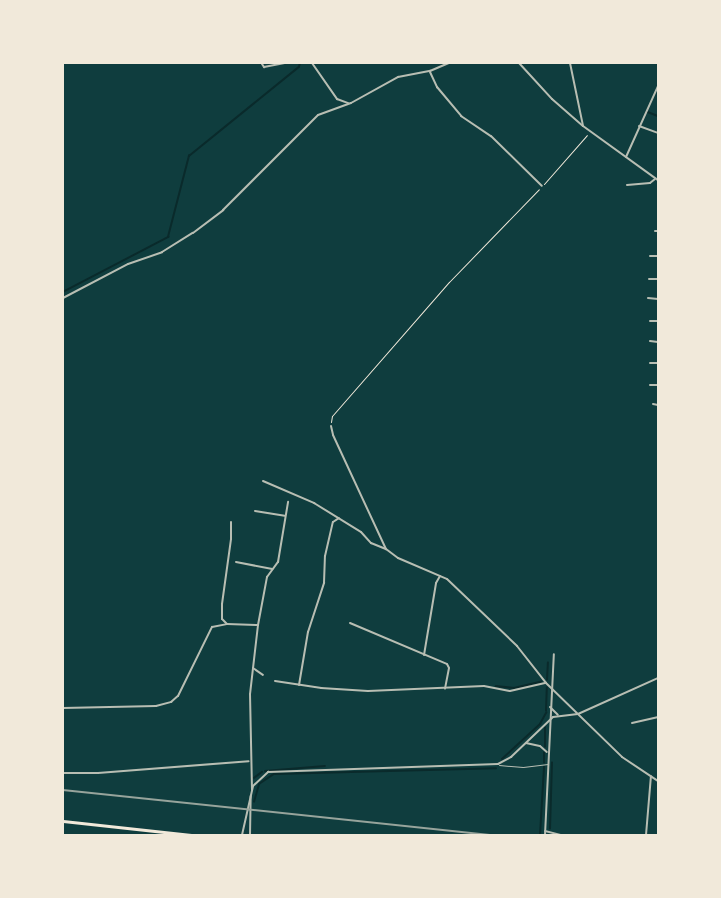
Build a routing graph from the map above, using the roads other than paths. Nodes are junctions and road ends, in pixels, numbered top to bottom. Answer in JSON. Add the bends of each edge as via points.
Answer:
{"nodes":[{"id":1,"x":285,"y":63,"type":"edge"},
{"id":2,"x":312,"y":63,"type":"edge"},
{"id":3,"x":449,"y":63,"type":"edge"},
{"id":4,"x":519,"y":63,"type":"edge"},
{"id":5,"x":570,"y":63,"type":"edge"},
{"id":6,"x":262,"y":64,"type":"edge"},
{"id":7,"x":430,"y":71,"type":"junction"},
{"id":8,"x":658,"y":86,"type":"edge"},
{"id":9,"x":351,"y":103,"type":"junction"},
{"id":10,"x":583,"y":126,"type":"junction"},
{"id":11,"x":639,"y":126,"type":"junction"},
{"id":12,"x":658,"y":133,"type":"edge"},
{"id":13,"x":626,"y":157,"type":"junction"},
{"id":14,"x":657,"y":179,"type":"edge"},
{"id":15,"x":627,"y":185,"type":"dead end"},
{"id":16,"x":542,"y":186,"type":"road end"},
{"id":17,"x":650,"y":256,"type":"dead end"},
{"id":18,"x":658,"y":256,"type":"edge"},
{"id":19,"x":649,"y":279,"type":"dead end"},
{"id":20,"x":658,"y":279,"type":"edge"},
{"id":21,"x":63,"y":298,"type":"edge"},
{"id":22,"x":648,"y":298,"type":"dead end"},
{"id":23,"x":658,"y":299,"type":"edge"},
{"id":24,"x":650,"y":321,"type":"dead end"},
{"id":25,"x":658,"y":321,"type":"edge"},
{"id":26,"x":650,"y":341,"type":"dead end"},
{"id":27,"x":658,"y":342,"type":"edge"},
{"id":28,"x":650,"y":363,"type":"dead end"},
{"id":29,"x":658,"y":363,"type":"edge"},
{"id":30,"x":650,"y":385,"type":"dead end"},
{"id":31,"x":658,"y":385,"type":"edge"},
{"id":32,"x":653,"y":404,"type":"dead end"},
{"id":33,"x":658,"y":405,"type":"edge"},
{"id":34,"x":331,"y":426,"type":"road end"},
{"id":35,"x":263,"y":481,"type":"dead end"},
{"id":36,"x":288,"y":502,"type":"dead end"},
{"id":37,"x":255,"y":511,"type":"dead end"},
{"id":38,"x":285,"y":516,"type":"junction"},
{"id":39,"x":339,"y":518,"type":"junction"},
{"id":40,"x":231,"y":522,"type":"dead end"},
{"id":41,"x":386,"y":549,"type":"junction"},
{"id":42,"x":236,"y":562,"type":"dead end"},
{"id":43,"x":272,"y":569,"type":"junction"},
{"id":44,"x":441,"y":575,"type":"junction"},
{"id":45,"x":350,"y":623,"type":"dead end"},
{"id":46,"x":227,"y":624,"type":"junction"},
{"id":47,"x":258,"y":625,"type":"junction"},
{"id":48,"x":554,"y":654,"type":"dead end"},
{"id":49,"x":424,"y":655,"type":"junction"},
{"id":50,"x":253,"y":669,"type":"junction"},
{"id":51,"x":263,"y":675,"type":"dead end"},
{"id":52,"x":658,"y":678,"type":"edge"},
{"id":53,"x":275,"y":681,"type":"dead end"},
{"id":54,"x":546,"y":683,"type":"junction"},
{"id":55,"x":299,"y":685,"type":"junction"},
{"id":56,"x":550,"y":688,"type":"junction"},
{"id":57,"x":445,"y":689,"type":"junction"},
{"id":58,"x":562,"y":698,"type":"junction"},
{"id":59,"x":550,"y":700,"type":"junction"},
{"id":60,"x":550,"y":707,"type":"junction"},
{"id":61,"x":63,"y":708,"type":"edge"},
{"id":62,"x":578,"y":714,"type":"junction"},
{"id":63,"x":558,"y":715,"type":"junction"},
{"id":64,"x":658,"y":717,"type":"edge"},
{"id":65,"x":549,"y":720,"type":"junction"},
{"id":66,"x":632,"y":723,"type":"dead end"},
{"id":67,"x":526,"y":743,"type":"junction"},
{"id":68,"x":548,"y":753,"type":"junction"},
{"id":69,"x":249,"y":761,"type":"junction"},
{"id":70,"x":498,"y":764,"type":"junction"},
{"id":71,"x":548,"y":764,"type":"junction"},
{"id":72,"x":63,"y":773,"type":"edge"},
{"id":73,"x":651,"y":776,"type":"junction"},
{"id":74,"x":658,"y":780,"type":"edge"},
{"id":75,"x":251,"y":792,"type":"junction"},
{"id":76,"x":63,"y":821,"type":"edge"},
{"id":77,"x":545,"y":831,"type":"junction"},
{"id":78,"x":243,"y":834,"type":"edge"},
{"id":79,"x":191,"y":835,"type":"edge"},
{"id":80,"x":250,"y":835,"type":"edge"},
{"id":81,"x":545,"y":835,"type":"edge"},
{"id":82,"x":561,"y":835,"type":"edge"},
{"id":83,"x":646,"y":835,"type":"edge"}],
"edges":[{"from":1,"to":6,"type":"street","via":[[264,68]]},
{"from":2,"to":9,"type":"street","via":[[338,99]]},
{"from":3,"to":7,"type":"street"},
{"from":4,"to":10,"type":"street"},
{"from":5,"to":10,"type":"street"},
{"from":7,"to":9,"type":"street","via":[[398,77]]},
{"from":7,"to":16,"type":"street","via":[[430,77],[461,116],[491,136]]},
{"from":8,"to":11,"type":"street"},
{"from":9,"to":21,"type":"street","via":[[310,121],[223,210],[193,233],[162,252],[128,264]]},
{"from":10,"to":13,"type":"street"},
{"from":11,"to":12,"type":"street"},
{"from":11,"to":13,"type":"street"},
{"from":13,"to":14,"type":"street"},
{"from":14,"to":15,"type":"street"},
{"from":17,"to":18,"type":"street"},
{"from":19,"to":20,"type":"street"},
{"from":22,"to":23,"type":"street"},
{"from":24,"to":25,"type":"street"},
{"from":26,"to":27,"type":"street"},
{"from":28,"to":29,"type":"street"},
{"from":30,"to":31,"type":"street"},
{"from":32,"to":33,"type":"street"},
{"from":34,"to":41,"type":"street"},
{"from":35,"to":39,"type":"street"},
{"from":36,"to":38,"type":"street"},
{"from":37,"to":38,"type":"street"},
{"from":38,"to":43,"type":"street","via":[[278,562]]},
{"from":39,"to":41,"type":"street","via":[[371,543]]},
{"from":39,"to":55,"type":"street","via":[[333,522],[324,583],[308,632]]},
{"from":40,"to":46,"type":"street","via":[[222,604],[222,619]]},
{"from":41,"to":44,"type":"street","via":[[398,558]]},
{"from":42,"to":43,"type":"street"},
{"from":43,"to":47,"type":"street"},
{"from":44,"to":49,"type":"street","via":[[436,583]]},
{"from":44,"to":54,"type":"street","via":[[517,646]]},
{"from":45,"to":49,"type":"street"},
{"from":46,"to":47,"type":"street"},
{"from":46,"to":61,"type":"street","via":[[212,627],[178,696],[171,702],[140,707]]},
{"from":47,"to":50,"type":"street"},
{"from":48,"to":56,"type":"street"},
{"from":49,"to":57,"type":"street","via":[[448,666]]},
{"from":50,"to":51,"type":"street"},
{"from":50,"to":69,"type":"street"},
{"from":52,"to":62,"type":"street"},
{"from":53,"to":55,"type":"street"},
{"from":54,"to":56,"type":"street"},
{"from":54,"to":57,"type":"street","via":[[510,691],[484,686]]},
{"from":55,"to":57,"type":"street","via":[[352,690]]},
{"from":56,"to":58,"type":"street"},
{"from":56,"to":59,"type":"street"},
{"from":58,"to":59,"type":"street"},
{"from":58,"to":62,"type":"street"},
{"from":59,"to":60,"type":"street"},
{"from":60,"to":63,"type":"street"},
{"from":60,"to":65,"type":"street"},
{"from":62,"to":63,"type":"street"},
{"from":62,"to":73,"type":"street","via":[[622,758]]},
{"from":63,"to":65,"type":"street"},
{"from":64,"to":66,"type":"street"},
{"from":65,"to":67,"type":"street"},
{"from":65,"to":68,"type":"street"},
{"from":67,"to":68,"type":"street","via":[[540,746]]},
{"from":67,"to":70,"type":"street"},
{"from":68,"to":71,"type":"street"},
{"from":69,"to":72,"type":"street"},
{"from":69,"to":75,"type":"street"},
{"from":70,"to":71,"type":"lane"},
{"from":70,"to":75,"type":"street","via":[[273,771],[258,779]]},
{"from":71,"to":77,"type":"street"},
{"from":73,"to":74,"type":"street"},
{"from":73,"to":83,"type":"street"},
{"from":75,"to":78,"type":"street"},
{"from":75,"to":80,"type":"street"},
{"from":76,"to":79,"type":"main road"},
{"from":77,"to":81,"type":"street"},
{"from":77,"to":82,"type":"street"}]}
